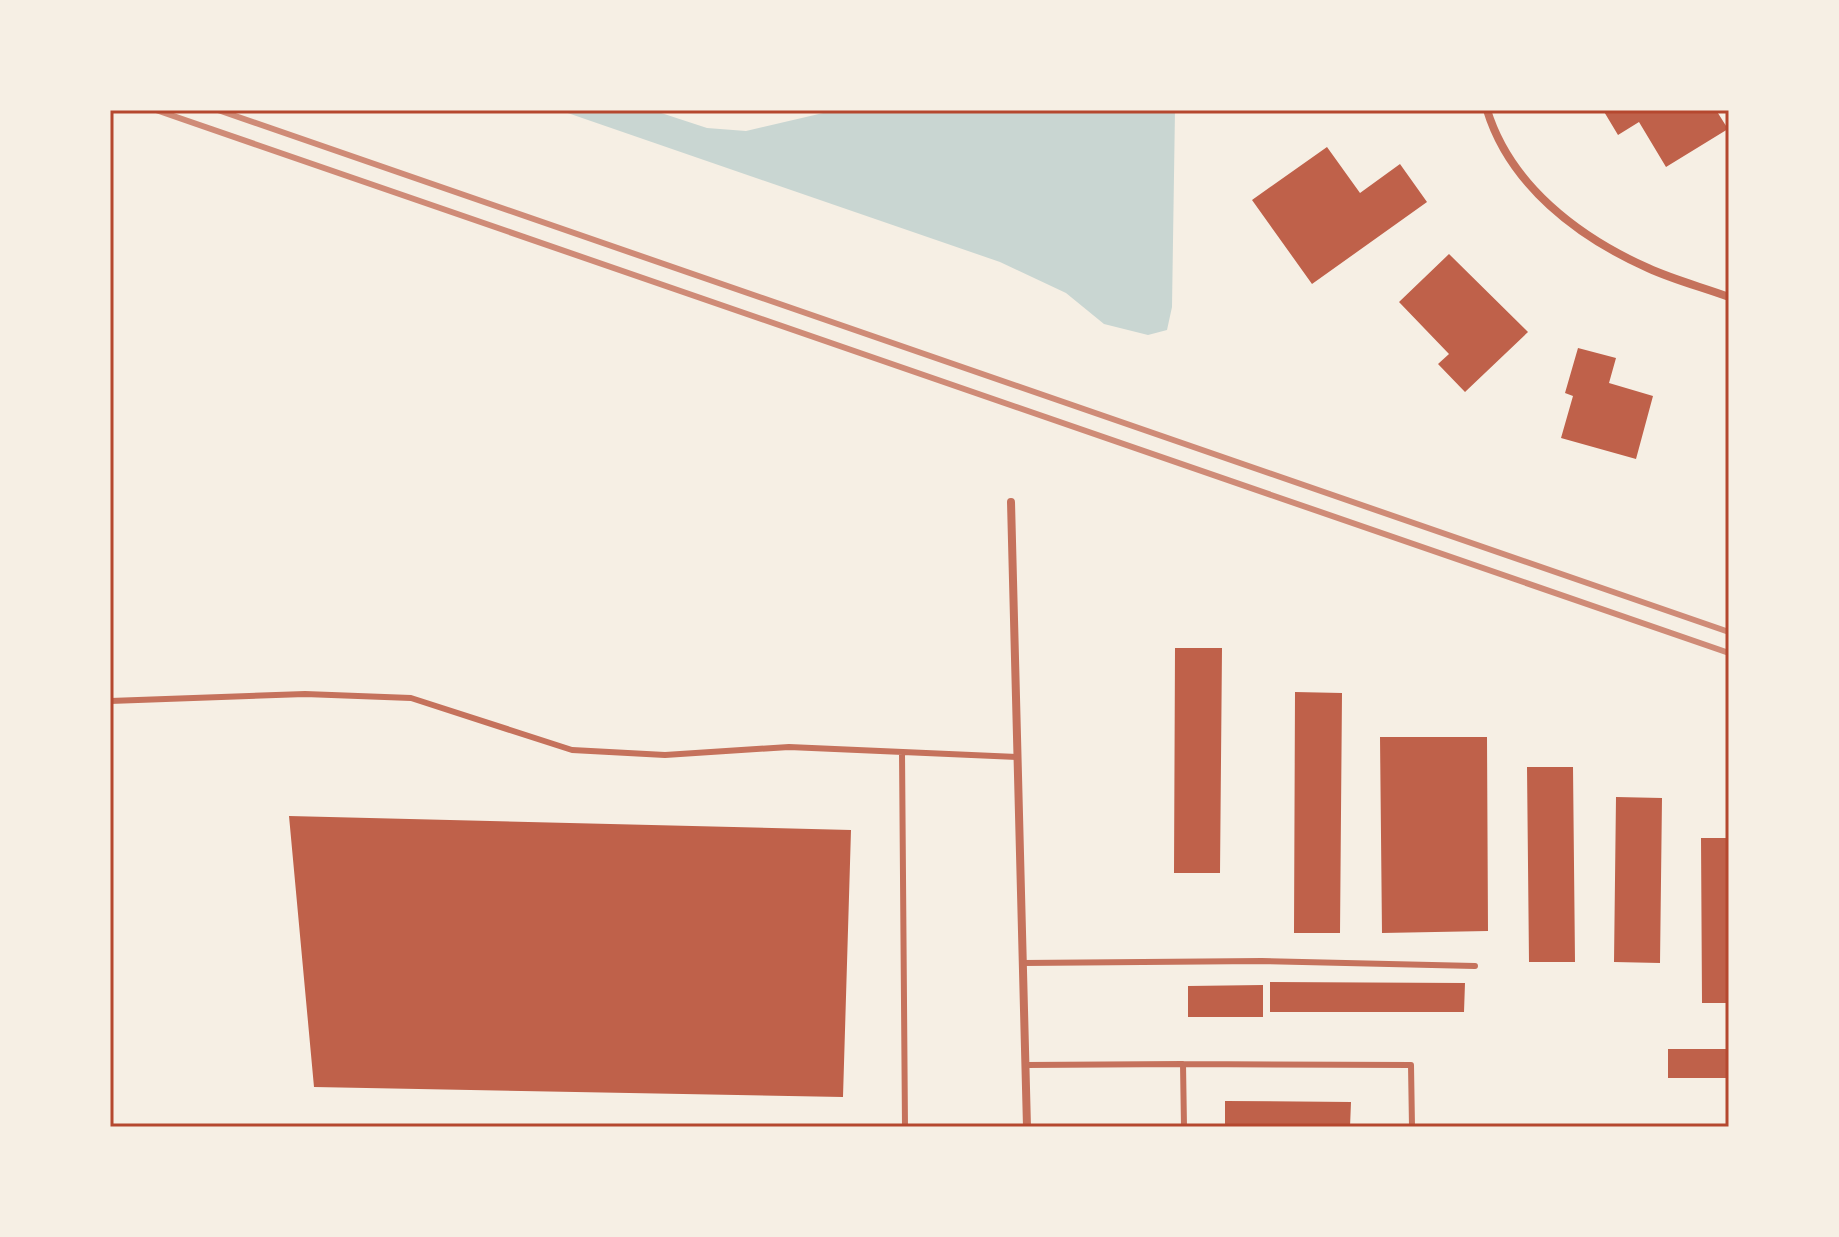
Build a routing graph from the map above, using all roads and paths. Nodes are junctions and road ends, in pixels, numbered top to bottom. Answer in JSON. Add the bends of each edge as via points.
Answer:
{"nodes":[{"id":1,"x":1487,"y":110,"type":"edge"},
{"id":2,"x":1729,"y":297,"type":"edge"},
{"id":3,"x":1011,"y":502,"type":"dead end"},
{"id":4,"x":110,"y":701,"type":"edge"},
{"id":5,"x":902,"y":752,"type":"junction"},
{"id":6,"x":1017,"y":757,"type":"junction"},
{"id":7,"x":1023,"y":963,"type":"junction"},
{"id":8,"x":1475,"y":966,"type":"dead end"},
{"id":9,"x":1183,"y":1064,"type":"junction"},
{"id":10,"x":1026,"y":1065,"type":"junction"},
{"id":11,"x":905,"y":1127,"type":"edge"},
{"id":12,"x":1027,"y":1127,"type":"edge"},
{"id":13,"x":1184,"y":1127,"type":"edge"},
{"id":14,"x":1412,"y":1127,"type":"edge"}],
"edges":[{"from":1,"to":2,"type":"street","via":[[1495,137],[1532,190],[1584,235],[1648,269]]},
{"from":3,"to":6,"type":"street"},
{"from":4,"to":5,"type":"lane","via":[[305,694],[411,698],[572,750],[665,755],[789,747]]},
{"from":5,"to":6,"type":"lane"},
{"from":5,"to":11,"type":"lane"},
{"from":6,"to":7,"type":"street"},
{"from":7,"to":8,"type":"lane"},
{"from":7,"to":10,"type":"street"},
{"from":9,"to":10,"type":"lane"},
{"from":9,"to":13,"type":"lane"},
{"from":9,"to":14,"type":"lane","via":[[1411,1065]]},
{"from":10,"to":12,"type":"street"}]}
